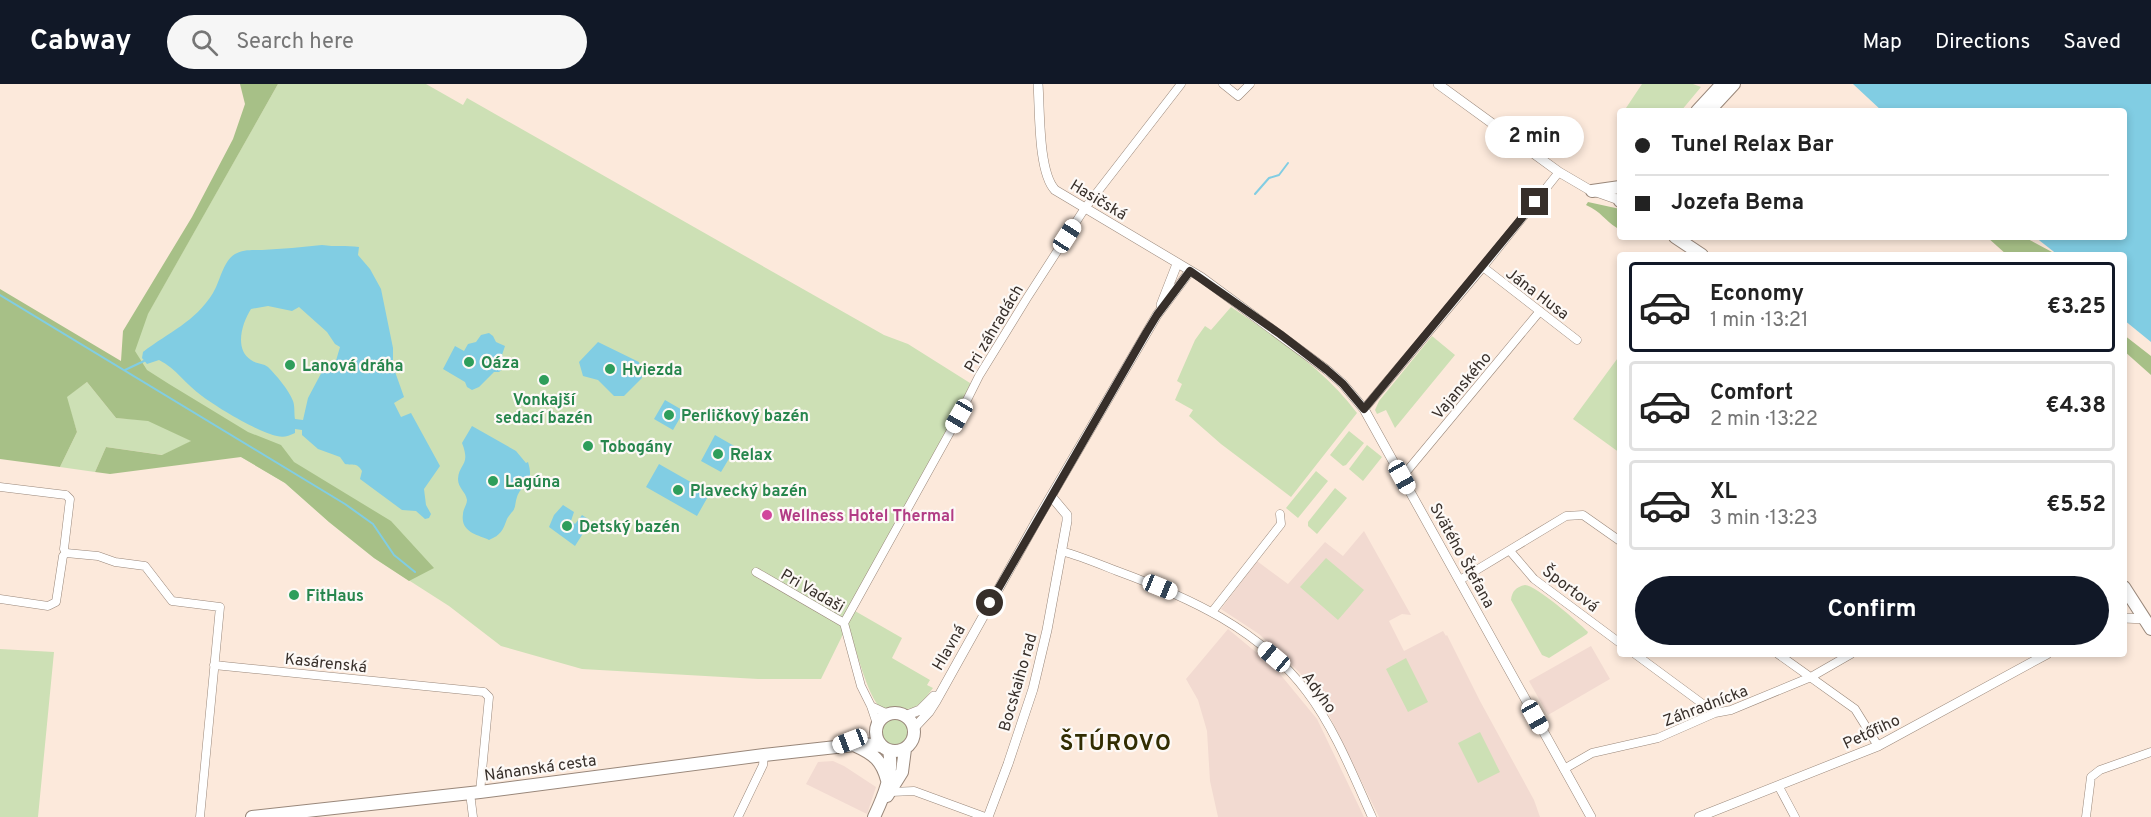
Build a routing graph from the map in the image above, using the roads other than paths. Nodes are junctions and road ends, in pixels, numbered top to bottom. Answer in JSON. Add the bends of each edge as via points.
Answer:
{"nodes":[{"id":1,"x":1038,"y":84,"type":"edge"},
{"id":2,"x":1181,"y":84,"type":"edge"},
{"id":3,"x":1223,"y":84,"type":"edge"},
{"id":4,"x":1250,"y":84,"type":"edge"},
{"id":5,"x":1438,"y":84,"type":"edge"},
{"id":6,"x":1722,"y":84,"type":"edge"},
{"id":7,"x":1734,"y":84,"type":"edge"},
{"id":8,"x":1700,"y":108,"type":"edge"},
{"id":9,"x":1712,"y":108,"type":"edge"},
{"id":10,"x":1560,"y":172,"type":"junction"},
{"id":11,"x":1592,"y":191,"type":"joint"},
{"id":12,"x":1617,"y":196,"type":"edge"},
{"id":13,"x":1085,"y":208,"type":"junction"},
{"id":14,"x":1680,"y":240,"type":"edge"},
{"id":15,"x":1698,"y":252,"type":"edge"},
{"id":16,"x":1177,"y":264,"type":"junction"},
{"id":17,"x":1483,"y":267,"type":"junction"},
{"id":18,"x":1190,"y":271,"type":"junction"},
{"id":19,"x":1540,"y":311,"type":"junction"},
{"id":20,"x":1157,"y":315,"type":"junction"},
{"id":21,"x":1577,"y":340,"type":"dead end"},
{"id":22,"x":1364,"y":409,"type":"junction"},
{"id":23,"x":1402,"y":477,"type":"junction"},
{"id":24,"x":0,"y":487,"type":"edge"},
{"id":25,"x":1052,"y":496,"type":"junction"},
{"id":26,"x":1280,"y":514,"type":"dead end"},
{"id":27,"x":1617,"y":539,"type":"edge"},
{"id":28,"x":1061,"y":551,"type":"junction"},
{"id":29,"x":1510,"y":551,"type":"junction"},
{"id":30,"x":66,"y":552,"type":"junction"},
{"id":31,"x":756,"y":572,"type":"dead end"},
{"id":32,"x":1460,"y":580,"type":"junction"},
{"id":33,"x":2127,"y":592,"type":"edge"},
{"id":34,"x":0,"y":600,"type":"edge"},
{"id":35,"x":1212,"y":612,"type":"junction"},
{"id":36,"x":2127,"y":619,"type":"edge"},
{"id":37,"x":844,"y":623,"type":"junction"},
{"id":38,"x":2148,"y":624,"type":"edge"},
{"id":39,"x":1617,"y":641,"type":"edge"},
{"id":40,"x":1639,"y":657,"type":"edge"},
{"id":41,"x":1782,"y":657,"type":"edge"},
{"id":42,"x":1846,"y":657,"type":"edge"},
{"id":43,"x":2041,"y":657,"type":"edge"},
{"id":44,"x":214,"y":665,"type":"junction"},
{"id":45,"x":1811,"y":677,"type":"junction"},
{"id":46,"x":942,"y":688,"type":"junction"},
{"id":47,"x":871,"y":706,"type":"junction"},
{"id":48,"x":888,"y":714,"type":"junction"},
{"id":49,"x":1715,"y":714,"type":"junction"},
{"id":50,"x":905,"y":716,"type":"junction"},
{"id":51,"x":876,"y":727,"type":"junction"},
{"id":52,"x":914,"y":728,"type":"junction"},
{"id":53,"x":855,"y":746,"type":"junction"},
{"id":54,"x":1878,"y":746,"type":"junction"},
{"id":55,"x":831,"y":748,"type":"junction"},
{"id":56,"x":885,"y":748,"type":"junction"},
{"id":57,"x":904,"y":749,"type":"junction"},
{"id":58,"x":2151,"y":752,"type":"edge"},
{"id":59,"x":764,"y":755,"type":"junction"},
{"id":60,"x":1564,"y":769,"type":"junction"},
{"id":61,"x":902,"y":772,"type":"junction"},
{"id":62,"x":1779,"y":787,"type":"junction"},
{"id":63,"x":914,"y":791,"type":"junction"},
{"id":64,"x":475,"y":792,"type":"junction"},
{"id":65,"x":887,"y":792,"type":"junction"},
{"id":66,"x":200,"y":817,"type":"edge"},
{"id":67,"x":252,"y":817,"type":"edge"},
{"id":68,"x":473,"y":817,"type":"edge"},
{"id":69,"x":738,"y":817,"type":"edge"},
{"id":70,"x":874,"y":817,"type":"edge"},
{"id":71,"x":986,"y":817,"type":"edge"},
{"id":72,"x":1372,"y":817,"type":"edge"},
{"id":73,"x":1591,"y":817,"type":"edge"},
{"id":74,"x":1699,"y":817,"type":"edge"},
{"id":75,"x":1795,"y":817,"type":"edge"},
{"id":76,"x":2086,"y":817,"type":"edge"}],
"edges":[{"from":1,"to":13,"type":"street","name":"Hasičská","via":[[1044,165],[1049,182]]},
{"from":2,"to":13,"type":"street","name":"Pri záhradách"},
{"from":3,"to":4,"type":"street","via":[[1238,96]]},
{"from":5,"to":10,"type":"street"},
{"from":6,"to":8,"type":"main road"},
{"from":7,"to":9,"type":"main road"},
{"from":10,"to":11,"type":"street"},
{"from":10,"to":17,"type":"street"},
{"from":11,"to":12,"type":"main road"},
{"from":13,"to":16,"type":"street","name":"Hasičská"},
{"from":13,"to":37,"type":"street","name":"Pri záhradách","via":[[979,376]]},
{"from":14,"to":15,"type":"main road"},
{"from":16,"to":18,"type":"street","name":"Hasičská"},
{"from":16,"to":20,"type":"street","name":"Hlavná"},
{"from":17,"to":19,"type":"street","name":"Jána Husa"},
{"from":17,"to":22,"type":"street"},
{"from":18,"to":20,"type":"street","name":"Hlavná"},
{"from":18,"to":22,"type":"street","name":"Svätého Štefana","via":[[1327,370]]},
{"from":19,"to":21,"type":"street","name":"Jána Husa"},
{"from":19,"to":23,"type":"street","name":"Vajanského"},
{"from":20,"to":25,"type":"street","name":"Hlavná"},
{"from":22,"to":23,"type":"street","name":"Svätého Štefana"},
{"from":23,"to":32,"type":"street","name":"Svätého Štefana"},
{"from":24,"to":30,"type":"street","via":[[66,495],[70,499]]},
{"from":25,"to":28,"type":"street","via":[[1067,515]]},
{"from":25,"to":46,"type":"street","name":"Hlavná"},
{"from":26,"to":35,"type":"street","via":[[1281,524]]},
{"from":27,"to":29,"type":"street","via":[[1576,514],[1566,516]]},
{"from":28,"to":35,"type":"street","name":"Adyho","via":[[1174,593]]},
{"from":28,"to":71,"type":"street","name":"Bocskaiho rad","via":[[1033,689]]},
{"from":29,"to":32,"type":"street"},
{"from":29,"to":39,"type":"street","name":"Športová","via":[[1534,579]]},
{"from":30,"to":34,"type":"street","via":[[56,602],[52,605]]},
{"from":30,"to":44,"type":"street","via":[[141,565],[149,569],[172,601],[220,607]]},
{"from":31,"to":37,"type":"street","name":"Pri Vadaši"},
{"from":32,"to":60,"type":"street","name":"Svätého Štefana"},
{"from":33,"to":38,"type":"main road"},
{"from":35,"to":72,"type":"street","name":"Adyho","via":[[1242,630],[1306,691],[1324,718]]},
{"from":36,"to":38,"type":"street"},
{"from":37,"to":47,"type":"street","name":"Pri Vadaši","via":[[861,686]]},
{"from":40,"to":49,"type":"street"},
{"from":41,"to":45,"type":"street"},
{"from":42,"to":45,"type":"street","name":"Záhradnícka"},
{"from":43,"to":54,"type":"street","name":"Petőfiho"},
{"from":44,"to":64,"type":"street","name":"Kasárenská","via":[[484,692],[489,697]]},
{"from":44,"to":66,"type":"street"},
{"from":45,"to":49,"type":"street","name":"Záhradnícka"},
{"from":45,"to":54,"type":"street","via":[[1855,709]]},
{"from":46,"to":50,"type":"street","name":"Hlavná","via":[[920,710]]},
{"from":46,"to":52,"type":"street","name":"Hlavná","via":[[929,712]]},
{"from":47,"to":48,"type":"street"},
{"from":47,"to":51,"type":"street","name":"Pri Vadaši"},
{"from":48,"to":50,"type":"main road"},
{"from":48,"to":51,"type":"main road"},
{"from":49,"to":60,"type":"street","name":"Záhradnícka","via":[[1658,738],[1592,753]]},
{"from":50,"to":52,"type":"main road"},
{"from":51,"to":55,"type":"main road"},
{"from":51,"to":56,"type":"main road","via":[[876,739]]},
{"from":52,"to":57,"type":"main road","via":[[913,740]]},
{"from":53,"to":55,"type":"main road"},
{"from":53,"to":56,"type":"main road"},
{"from":53,"to":65,"type":"main road","via":[[871,753],[883,766]]},
{"from":54,"to":62,"type":"street","name":"Petőfiho"},
{"from":55,"to":59,"type":"main road","name":"Nánanská cesta"},
{"from":56,"to":57,"type":"main road","via":[[899,752]]},
{"from":56,"to":65,"type":"main road","via":[[891,762]]},
{"from":57,"to":61,"type":"main road"},
{"from":58,"to":76,"type":"street","via":[[2091,777]]},
{"from":59,"to":64,"type":"main road","name":"Nánanská cesta"},
{"from":59,"to":69,"type":"street"},
{"from":60,"to":73,"type":"street","name":"Svätého Štefana"},
{"from":61,"to":63,"type":"street","via":[[903,782]]},
{"from":61,"to":65,"type":"main road"},
{"from":62,"to":74,"type":"street","name":"Petőfiho"},
{"from":62,"to":75,"type":"street"},
{"from":63,"to":65,"type":"street"},
{"from":63,"to":71,"type":"street"},
{"from":64,"to":67,"type":"main road","name":"Nánanská cesta"},
{"from":64,"to":68,"type":"street"},
{"from":65,"to":70,"type":"main road"}]}
